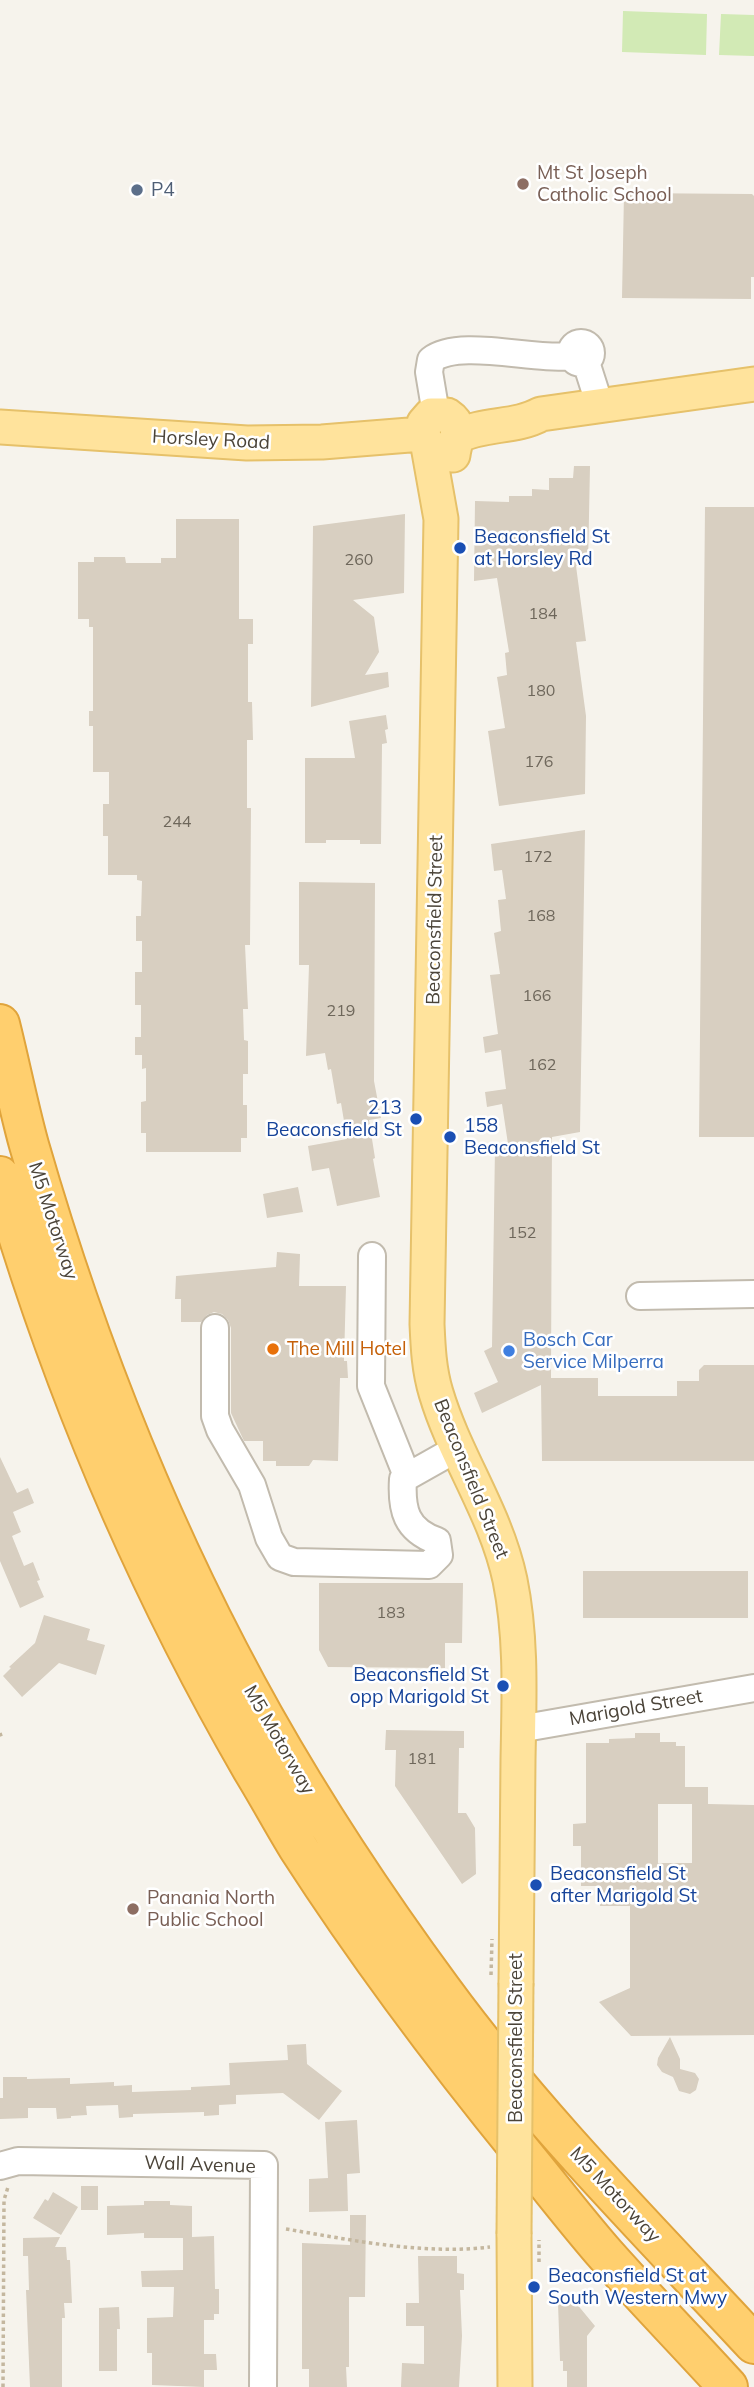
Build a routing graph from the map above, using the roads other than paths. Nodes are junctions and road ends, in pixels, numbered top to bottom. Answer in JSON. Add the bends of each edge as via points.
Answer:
{"nodes":[{"id":1,"x":754,"y":384,"type":"edge"},
{"id":2,"x":600,"y":406,"type":"junction"},
{"id":3,"x":536,"y":417,"type":"junction"},
{"id":4,"x":0,"y":427,"type":"edge"},
{"id":5,"x":443,"y":438,"type":"junction"},
{"id":6,"x":0,"y":1024,"type":"edge"},
{"id":7,"x":0,"y":1176,"type":"edge"},
{"id":8,"x":372,"y":1256,"type":"dead end"},
{"id":9,"x":754,"y":1294,"type":"edge"},
{"id":10,"x":639,"y":1296,"type":"dead end"},
{"id":11,"x":215,"y":1328,"type":"dead end"},
{"id":12,"x":458,"y":1448,"type":"junction"},
{"id":13,"x":407,"y":1476,"type":"junction"},
{"id":14,"x":754,"y":1688,"type":"edge"},
{"id":15,"x":519,"y":1729,"type":"junction"},
{"id":16,"x":6,"y":2164,"type":"edge"},
{"id":17,"x":754,"y":2344,"type":"edge"},
{"id":18,"x":263,"y":2387,"type":"edge"},
{"id":19,"x":515,"y":2387,"type":"edge"},
{"id":20,"x":728,"y":2387,"type":"edge"}],
"edges":[{"from":1,"to":2,"type":"main road","name":"Horsley Road"},
{"from":2,"to":3,"type":"main road","name":"Horsley Road"},
{"from":2,"to":5,"type":"street","via":[[578,359],[458,351],[438,354],[431,360],[429,372]]},
{"from":3,"to":5,"type":"main road","name":"Horsley Road","via":[[529,408]]},
{"from":3,"to":5,"type":"main road","via":[[482,444],[460,463]]},
{"from":4,"to":5,"type":"main road","name":"Horsley Road","via":[[247,443]]},
{"from":5,"to":12,"type":"main road","name":"Beaconsfield Street","via":[[427,1324],[435,1391]]},
{"from":6,"to":17,"type":"highway","name":"M5 Motorway","via":[[29,1143],[116,1402],[161,1512],[265,1718],[346,1852],[443,1991],[548,2123]]},
{"from":7,"to":20,"type":"highway","name":"M5 Motorway","via":[[51,1338],[129,1530],[222,1717],[298,1848],[458,2075],[604,2253]]},
{"from":8,"to":13,"type":"street","via":[[371,1387]]},
{"from":9,"to":10,"type":"street"},
{"from":11,"to":13,"type":"street","via":[[215,1416],[253,1485],[269,1538],[280,1557],[294,1562],[429,1565],[439,1556],[437,1541],[410,1524],[401,1501]]},
{"from":12,"to":13,"type":"street"},
{"from":12,"to":15,"type":"main road","name":"Beaconsfield Street","via":[[492,1523],[510,1580]]},
{"from":14,"to":15,"type":"street","name":"Marigold Street"},
{"from":15,"to":19,"type":"main road","name":"Beaconsfield Street","bridge":true,"via":[[516,1983],[502,2240]]},
{"from":16,"to":18,"type":"street","name":"Wall Avenue","via":[[264,2165]]}]}
